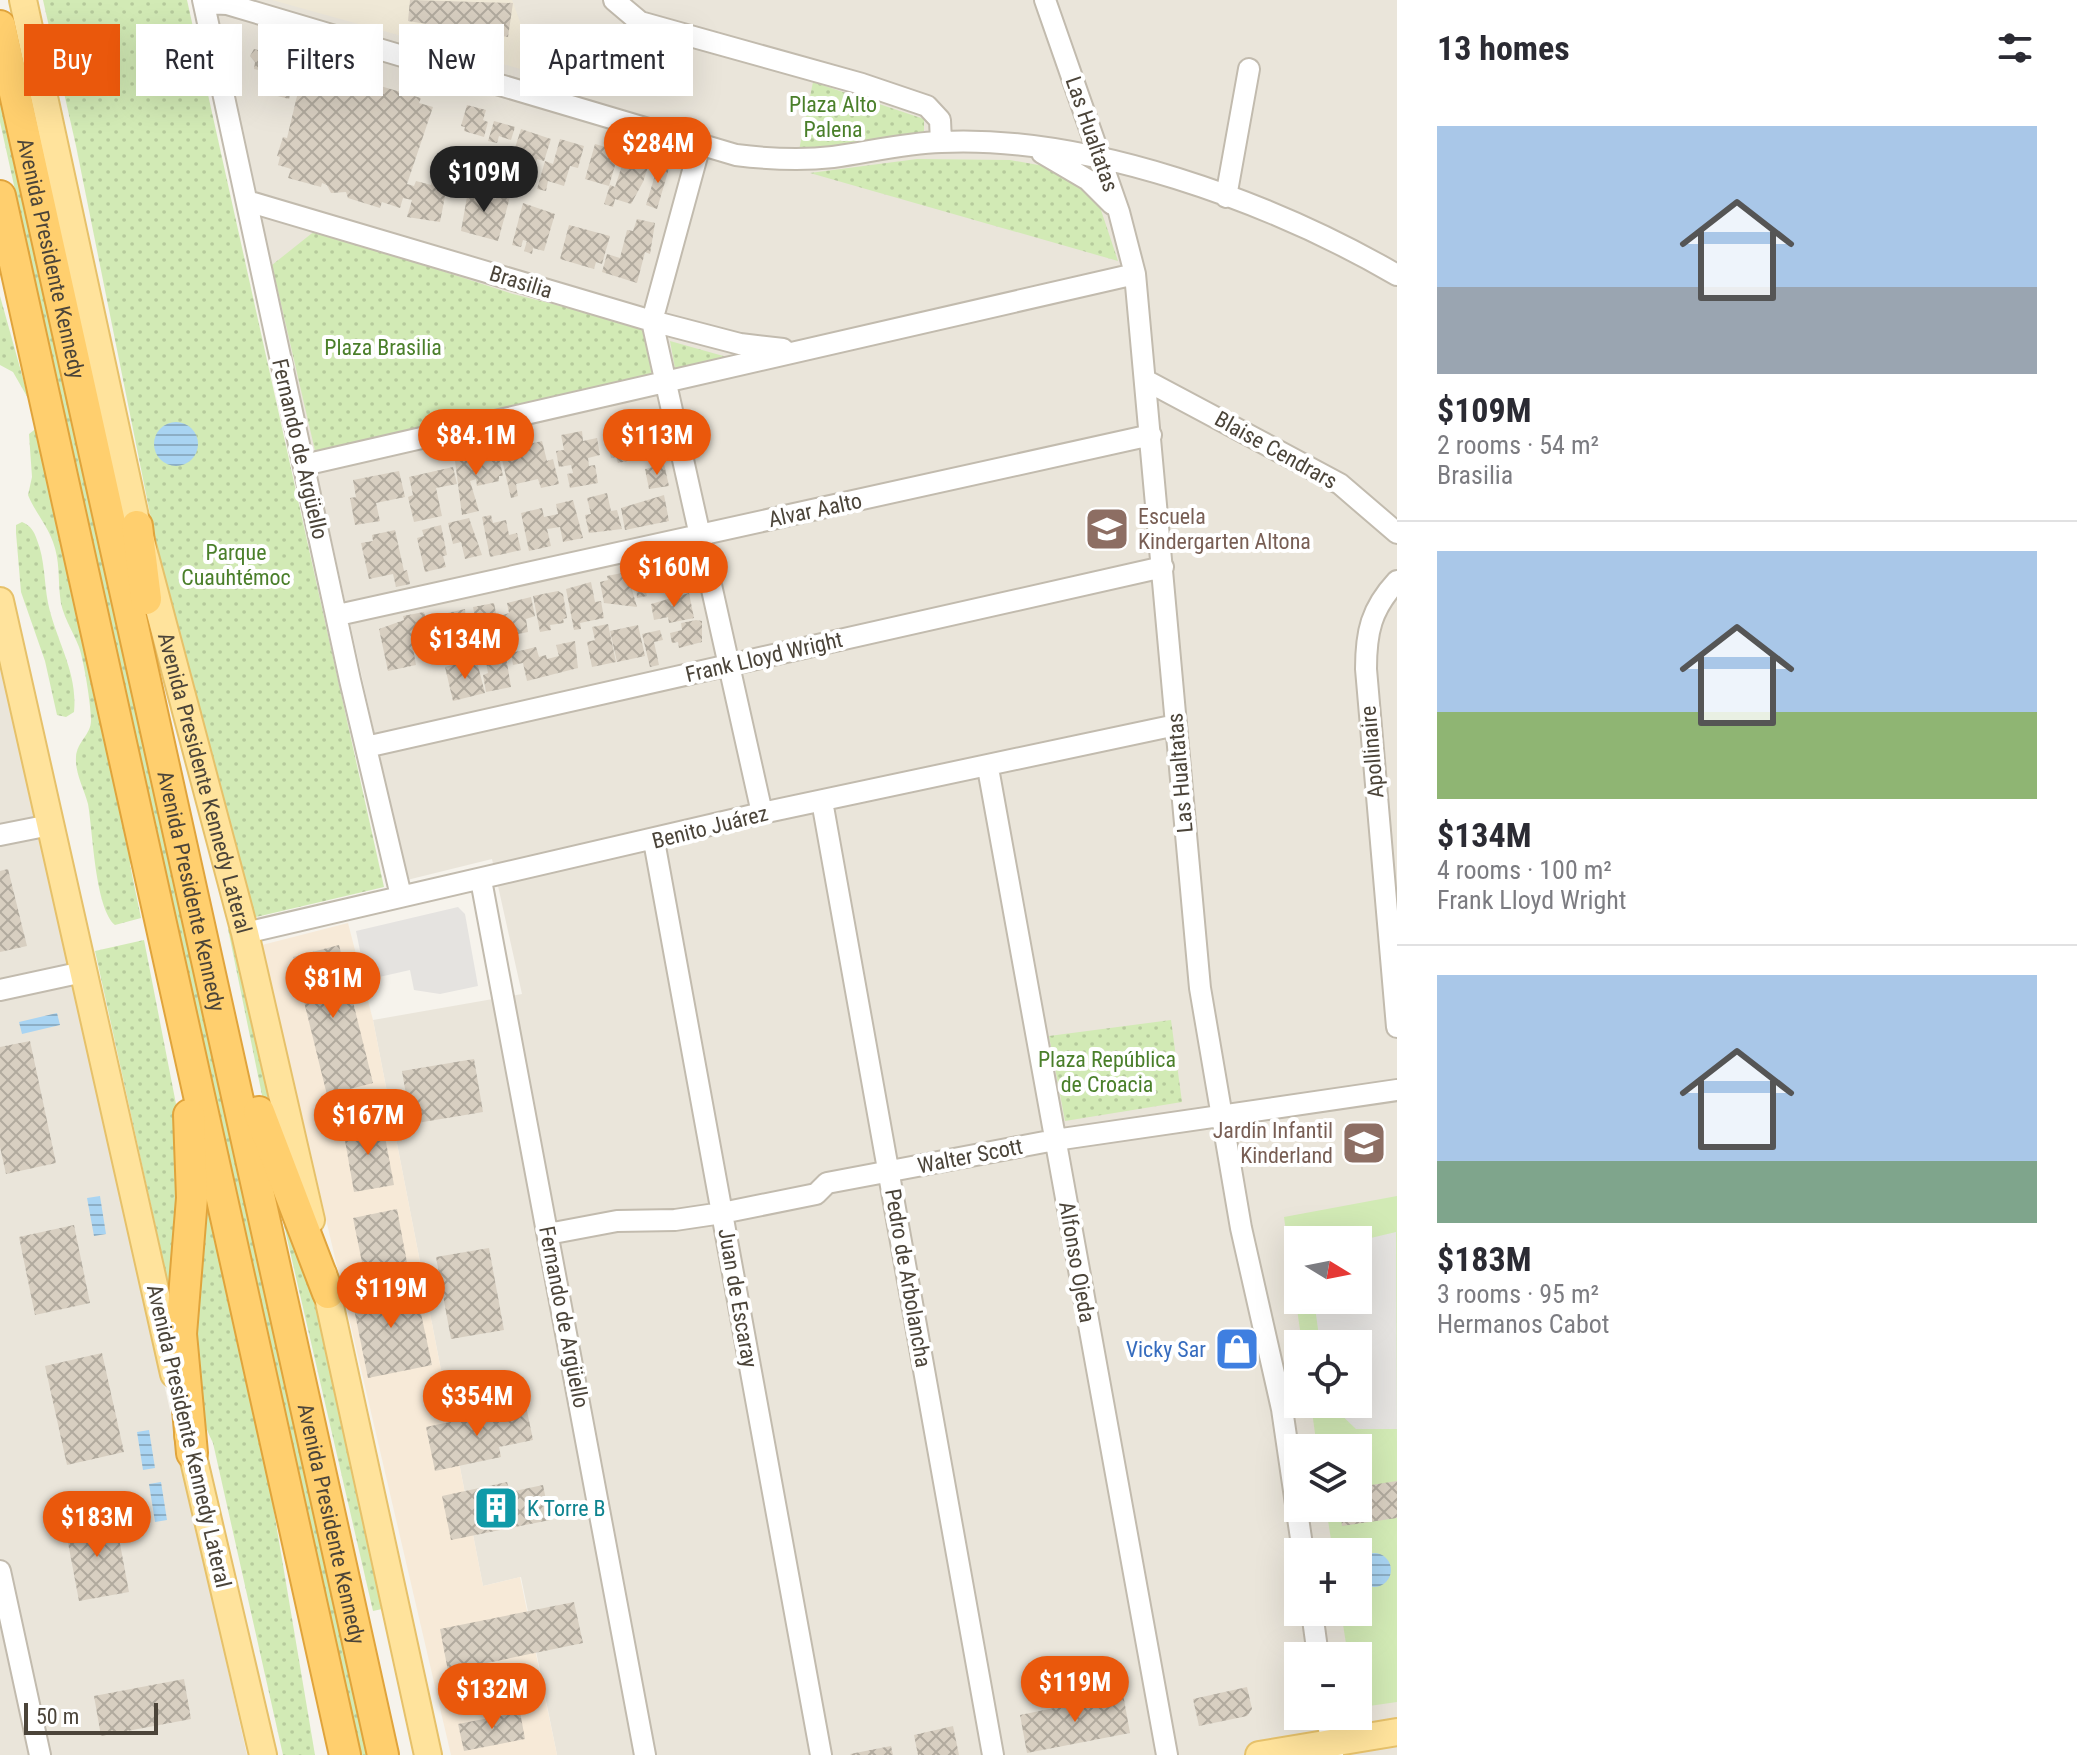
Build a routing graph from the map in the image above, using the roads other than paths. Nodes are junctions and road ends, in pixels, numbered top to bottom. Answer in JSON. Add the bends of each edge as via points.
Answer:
{"nodes":[{"id":1,"x":614,"y":0,"type":"edge"},
{"id":2,"x":1045,"y":0,"type":"edge"},
{"id":3,"x":204,"y":1,"type":"edge"},
{"id":4,"x":19,"y":9,"type":"edge"},
{"id":5,"x":1249,"y":69,"type":"dead end"},
{"id":6,"x":941,"y":142,"type":"junction"},
{"id":7,"x":700,"y":145,"type":"junction"},
{"id":8,"x":1027,"y":147,"type":"junction"},
{"id":9,"x":1099,"y":156,"type":"junction"},
{"id":10,"x":1151,"y":173,"type":"junction"},
{"id":11,"x":1226,"y":197,"type":"junction"},
{"id":12,"x":1,"y":200,"type":"edge"},
{"id":13,"x":247,"y":201,"type":"junction"},
{"id":14,"x":1117,"y":206,"type":"junction"},
{"id":15,"x":1135,"y":274,"type":"junction"},
{"id":16,"x":1397,"y":275,"type":"edge"},
{"id":17,"x":652,"y":321,"type":"junction"},
{"id":18,"x":799,"y":350,"type":"junction"},
{"id":19,"x":667,"y":381,"type":"junction"},
{"id":20,"x":1147,"y":381,"type":"junction"},
{"id":21,"x":1151,"y":435,"type":"junction"},
{"id":22,"x":304,"y":465,"type":"junction"},
{"id":23,"x":137,"y":526,"type":"junction"},
{"id":24,"x":1397,"y":533,"type":"edge"},
{"id":25,"x":701,"y":535,"type":"junction"},
{"id":26,"x":1163,"y":567,"type":"junction"},
{"id":27,"x":1397,"y":581,"type":"edge"},
{"id":28,"x":0,"y":601,"type":"edge"},
{"id":29,"x":338,"y":615,"type":"junction"},
{"id":30,"x":729,"y":666,"type":"junction"},
{"id":31,"x":10,"y":690,"type":"edge"},
{"id":32,"x":1176,"y":725,"type":"junction"},
{"id":33,"x":366,"y":747,"type":"junction"},
{"id":34,"x":988,"y":768,"type":"junction"},
{"id":35,"x":170,"y":792,"type":"junction"},
{"id":36,"x":822,"y":801,"type":"junction"},
{"id":37,"x":762,"y":813,"type":"junction"},
{"id":38,"x":50,"y":825,"type":"junction"},
{"id":39,"x":0,"y":835,"type":"edge"},
{"id":40,"x":654,"y":841,"type":"junction"},
{"id":41,"x":481,"y":880,"type":"junction"},
{"id":42,"x":401,"y":896,"type":"junction"},
{"id":43,"x":245,"y":933,"type":"junction"},
{"id":44,"x":172,"y":966,"type":"junction"},
{"id":45,"x":83,"y":972,"type":"junction"},
{"id":46,"x":214,"y":982,"type":"junction"},
{"id":47,"x":0,"y":990,"type":"edge"},
{"id":48,"x":1397,"y":1027,"type":"edge"},
{"id":49,"x":1397,"y":1090,"type":"edge"},
{"id":50,"x":1220,"y":1118,"type":"junction"},
{"id":51,"x":1055,"y":1140,"type":"junction"},
{"id":52,"x":889,"y":1172,"type":"junction"},
{"id":53,"x":722,"y":1213,"type":"junction"},
{"id":54,"x":548,"y":1234,"type":"junction"},
{"id":55,"x":328,"y":1293,"type":"junction"},
{"id":56,"x":192,"y":1453,"type":"junction"},
{"id":57,"x":1301,"y":1538,"type":"edge"},
{"id":58,"x":0,"y":1571,"type":"edge"},
{"id":59,"x":7,"y":1633,"type":"edge"},
{"id":60,"x":1397,"y":1732,"type":"edge"},
{"id":61,"x":1332,"y":1749,"type":"edge"},
{"id":62,"x":40,"y":1755,"type":"edge"},
{"id":63,"x":263,"y":1755,"type":"edge"},
{"id":64,"x":345,"y":1755,"type":"edge"},
{"id":65,"x":383,"y":1755,"type":"edge"},
{"id":66,"x":428,"y":1755,"type":"edge"},
{"id":67,"x":645,"y":1755,"type":"edge"},
{"id":68,"x":821,"y":1755,"type":"edge"},
{"id":69,"x":993,"y":1755,"type":"edge"},
{"id":70,"x":1167,"y":1755,"type":"edge"},
{"id":71,"x":1259,"y":1755,"type":"edge"}],
"edges":[{"from":1,"to":6,"type":"street","via":[[640,22],[927,106],[940,120]]},
{"from":2,"to":9,"type":"street","name":"Las Hualtatas"},
{"from":3,"to":7,"type":"street"},
{"from":3,"to":13,"type":"street","name":"Fernando de Argüello"},
{"from":4,"to":23,"type":"main road","name":"Avenida Presidente Kennedy Lateral"},
{"from":4,"to":35,"type":"highway","name":"Avenida Presidente Kennedy"},
{"from":5,"to":11,"type":"street"},
{"from":6,"to":7,"type":"street","via":[[808,159],[760,158]]},
{"from":6,"to":8,"type":"street"},
{"from":7,"to":17,"type":"street"},
{"from":8,"to":9,"type":"street"},
{"from":8,"to":14,"type":"street","via":[[1088,180]]},
{"from":9,"to":10,"type":"street"},
{"from":9,"to":14,"type":"street","name":"Las Hualtatas"},
{"from":10,"to":11,"type":"street"},
{"from":10,"to":14,"type":"street","via":[[1127,184]]},
{"from":11,"to":16,"type":"street","via":[[1303,226]]},
{"from":12,"to":44,"type":"highway","name":"Avenida Presidente Kennedy"},
{"from":13,"to":17,"type":"street","name":"Brasilia"},
{"from":13,"to":22,"type":"street","name":"Fernando de Argüello"},
{"from":14,"to":15,"type":"street","name":"Las Hualtatas"},
{"from":15,"to":18,"type":"street","name":"Brasilia"},
{"from":15,"to":20,"type":"street","name":"Las Hualtatas"},
{"from":17,"to":18,"type":"street","name":"Brasilia","via":[[740,344]]},
{"from":17,"to":19,"type":"street"},
{"from":18,"to":19,"type":"street","name":"Brasilia"},
{"from":19,"to":22,"type":"street","name":"Brasilia"},
{"from":19,"to":25,"type":"street"},
{"from":20,"to":21,"type":"street","name":"Las Hualtatas"},
{"from":20,"to":24,"type":"street","name":"Blaise Cendrars","via":[[1340,484]]},
{"from":21,"to":25,"type":"street","name":"Alvar Aalto"},
{"from":21,"to":26,"type":"street","name":"Las Hualtatas"},
{"from":22,"to":29,"type":"street","name":"Fernando de Argüello"},
{"from":23,"to":35,"type":"highway"},
{"from":23,"to":43,"type":"main road","name":"Avenida Presidente Kennedy Lateral"},
{"from":25,"to":29,"type":"street","name":"Alvar Aalto"},
{"from":25,"to":30,"type":"street"},
{"from":26,"to":30,"type":"street","name":"Frank Lloyd Wright"},
{"from":26,"to":32,"type":"street","name":"Las Hualtatas"},
{"from":27,"to":48,"type":"street","name":"Apollinaire","via":[[1370,622],[1366,669]]},
{"from":28,"to":31,"type":"main road","name":"Avenida Presidente Kennedy Lateral"},
{"from":29,"to":33,"type":"street","name":"Fernando de Argüello"},
{"from":30,"to":33,"type":"street","name":"Frank Lloyd Wright"},
{"from":30,"to":37,"type":"street"},
{"from":31,"to":38,"type":"main road","name":"Avenida Presidente Kennedy Lateral"},
{"from":32,"to":34,"type":"street","name":"Benito Juárez"},
{"from":32,"to":50,"type":"street","name":"Las Hualtatas","via":[[1200,988]]},
{"from":33,"to":42,"type":"street","name":"Fernando de Argüello"},
{"from":34,"to":36,"type":"street","name":"Benito Juárez"},
{"from":34,"to":51,"type":"street","name":"Alfonso Ojeda"},
{"from":35,"to":46,"type":"highway","name":"Avenida Presidente Kennedy"},
{"from":36,"to":37,"type":"street","name":"Benito Juárez"},
{"from":36,"to":52,"type":"street","name":"Pedro de Arbolancha"},
{"from":37,"to":40,"type":"street","name":"Benito Juárez"},
{"from":38,"to":39,"type":"street"},
{"from":38,"to":45,"type":"main road","name":"Avenida Presidente Kennedy Lateral"},
{"from":40,"to":41,"type":"street","name":"Benito Juárez"},
{"from":40,"to":53,"type":"street","name":"Juan de Escaray"},
{"from":41,"to":42,"type":"street","name":"Benito Juárez"},
{"from":41,"to":54,"type":"street","name":"Fernando de Argüello"},
{"from":42,"to":43,"type":"street","name":"Benito Juárez"},
{"from":43,"to":55,"type":"main road","name":"Avenida Presidente Kennedy Lateral"},
{"from":44,"to":56,"type":"highway","via":[[192,1146],[181,1334]]},
{"from":44,"to":64,"type":"highway","name":"Avenida Presidente Kennedy"},
{"from":45,"to":47,"type":"street"},
{"from":45,"to":56,"type":"main road","name":"Avenida Presidente Kennedy Lateral"},
{"from":46,"to":55,"type":"highway"},
{"from":46,"to":65,"type":"highway","name":"Avenida Presidente Kennedy"},
{"from":49,"to":50,"type":"street","name":"Walter Scott"},
{"from":50,"to":51,"type":"street","name":"Walter Scott"},
{"from":50,"to":57,"type":"street","name":"Las Hualtatas","via":[[1282,1409]]},
{"from":51,"to":52,"type":"street","name":"Walter Scott"},
{"from":51,"to":70,"type":"street","name":"Alfonso Ojeda"},
{"from":52,"to":53,"type":"street","name":"Walter Scott","via":[[827,1183],[816,1194]]},
{"from":52,"to":69,"type":"street","name":"Pedro de Arbolancha"},
{"from":53,"to":54,"type":"street","name":"Walter Scott","via":[[617,1221]]},
{"from":53,"to":68,"type":"street","name":"Juan de Escaray"},
{"from":54,"to":67,"type":"street","name":"Fernando de Argüello"},
{"from":55,"to":66,"type":"main road","name":"Avenida Presidente Kennedy Lateral"},
{"from":56,"to":63,"type":"main road","name":"Avenida Presidente Kennedy Lateral"},
{"from":58,"to":59,"type":"street"},
{"from":59,"to":62,"type":"street"},
{"from":60,"to":61,"type":"main road"},
{"from":61,"to":71,"type":"main road"}]}
